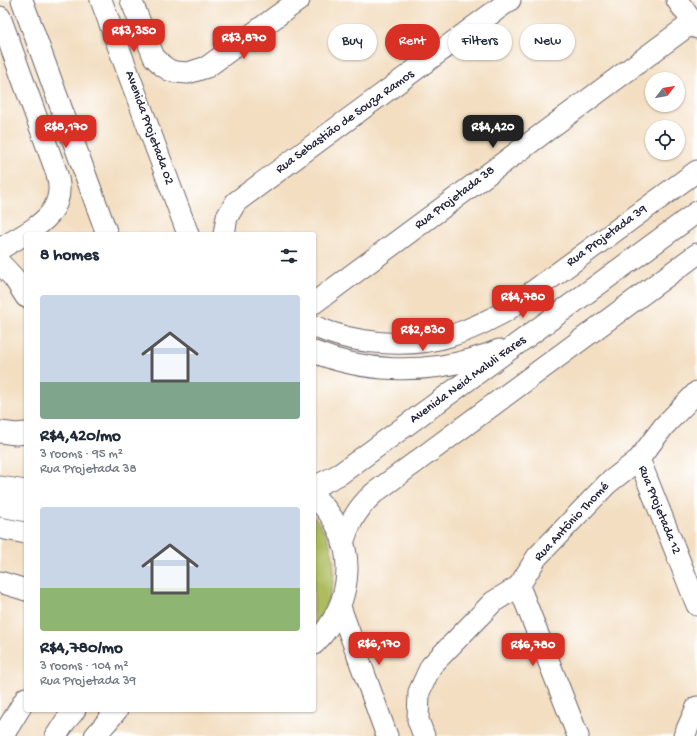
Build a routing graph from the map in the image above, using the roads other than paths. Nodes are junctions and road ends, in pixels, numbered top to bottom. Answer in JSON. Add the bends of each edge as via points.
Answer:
{"nodes":[{"id":1,"x":22,"y":0,"type":"edge"},
{"id":2,"x":101,"y":0,"type":"edge"},
{"id":3,"x":131,"y":0,"type":"edge"},
{"id":4,"x":299,"y":0,"type":"edge"},
{"id":5,"x":510,"y":0,"type":"edge"},
{"id":6,"x":677,"y":0,"type":"edge"},
{"id":7,"x":0,"y":17,"type":"edge"},
{"id":8,"x":695,"y":25,"type":"edge"},
{"id":9,"x":697,"y":171,"type":"edge"},
{"id":10,"x":697,"y":212,"type":"edge"},
{"id":11,"x":225,"y":228,"type":"edge"},
{"id":12,"x":26,"y":232,"type":"edge"},
{"id":13,"x":106,"y":232,"type":"edge"},
{"id":14,"x":187,"y":232,"type":"edge"},
{"id":15,"x":24,"y":233,"type":"edge"},
{"id":16,"x":0,"y":249,"type":"edge"},
{"id":17,"x":697,"y":254,"type":"edge"},
{"id":18,"x":0,"y":263,"type":"edge"},
{"id":19,"x":24,"y":293,"type":"edge"},
{"id":20,"x":316,"y":302,"type":"edge"},
{"id":21,"x":316,"y":327,"type":"edge"},
{"id":22,"x":530,"y":335,"type":"junction"},
{"id":23,"x":316,"y":353,"type":"edge"},
{"id":24,"x":697,"y":392,"type":"edge"},
{"id":25,"x":0,"y":432,"type":"edge"},
{"id":26,"x":24,"y":433,"type":"edge"},
{"id":27,"x":639,"y":459,"type":"junction"},
{"id":28,"x":316,"y":486,"type":"edge"},
{"id":29,"x":0,"y":487,"type":"edge"},
{"id":30,"x":24,"y":491,"type":"edge"},
{"id":31,"x":316,"y":499,"type":"edge"},
{"id":32,"x":0,"y":506,"type":"edge"},
{"id":33,"x":24,"y":510,"type":"edge"},
{"id":34,"x":0,"y":528,"type":"edge"},
{"id":35,"x":24,"y":533,"type":"edge"},
{"id":36,"x":343,"y":543,"type":"junction"},
{"id":37,"x":0,"y":582,"type":"edge"},
{"id":38,"x":519,"y":586,"type":"junction"},
{"id":39,"x":24,"y":589,"type":"edge"},
{"id":40,"x":697,"y":605,"type":"edge"},
{"id":41,"x":340,"y":608,"type":"junction"},
{"id":42,"x":316,"y":642,"type":"edge"},
{"id":43,"x":24,"y":701,"type":"edge"},
{"id":44,"x":697,"y":707,"type":"edge"},
{"id":45,"x":73,"y":712,"type":"edge"},
{"id":46,"x":115,"y":712,"type":"edge"},
{"id":47,"x":0,"y":736,"type":"edge"},
{"id":48,"x":56,"y":736,"type":"edge"},
{"id":49,"x":95,"y":736,"type":"edge"},
{"id":50,"x":387,"y":736,"type":"edge"},
{"id":51,"x":424,"y":736,"type":"edge"},
{"id":52,"x":578,"y":736,"type":"edge"},
{"id":53,"x":684,"y":736,"type":"edge"}],
"edges":[{"from":1,"to":13,"type":"street"},
{"from":2,"to":14,"type":"street","name":"Avenida Projetada 02"},
{"from":3,"to":4,"type":"street","via":[[154,57],[163,66],[175,72],[188,73],[207,67]]},
{"from":5,"to":11,"type":"street","name":"Rua Sebastião de Souza Ramos","via":[[236,202],[229,211]]},
{"from":6,"to":8,"type":"street"},
{"from":7,"to":12,"type":"street","via":[[56,171],[60,190],[57,203],[46,219]]},
{"from":8,"to":20,"type":"street","name":"Rua Projetada 38"},
{"from":9,"to":21,"type":"street","name":"Rua Projetada 39","via":[[506,311],[478,326],[448,337],[384,343],[353,339]]},
{"from":10,"to":22,"type":"street","name":"Avenida Neid Maluli Fares"},
{"from":15,"to":16,"type":"street"},
{"from":17,"to":36,"type":"street","via":[[374,493],[354,515]]},
{"from":18,"to":19,"type":"street"},
{"from":22,"to":23,"type":"street","via":[[493,353],[467,361],[413,369],[372,367],[331,359]]},
{"from":22,"to":28,"type":"street","name":"Avenida Neid Maluli Fares","via":[[340,474]]},
{"from":24,"to":27,"type":"street","name":"Rua Antônio Thomé","via":[[664,426]]},
{"from":25,"to":26,"type":"street"},
{"from":27,"to":38,"type":"street","name":"Rua Antônio Thomé","via":[[607,484],[537,557]]},
{"from":27,"to":40,"type":"street","name":"Rua Projetada 12"},
{"from":29,"to":30,"type":"street"},
{"from":31,"to":36,"type":"street","via":[[329,514]]},
{"from":32,"to":33,"type":"street"},
{"from":34,"to":35,"type":"street"},
{"from":36,"to":41,"type":"street","via":[[347,576]]},
{"from":37,"to":39,"type":"street"},
{"from":38,"to":51,"type":"street","name":"Rua Antônio Thomé","via":[[493,602],[432,666],[420,692],[418,720]]},
{"from":38,"to":52,"type":"street"},
{"from":41,"to":42,"type":"street","via":[[333,622]]},
{"from":41,"to":50,"type":"street"},
{"from":43,"to":47,"type":"street"},
{"from":44,"to":53,"type":"street"},
{"from":45,"to":48,"type":"street"},
{"from":46,"to":49,"type":"street"}]}
